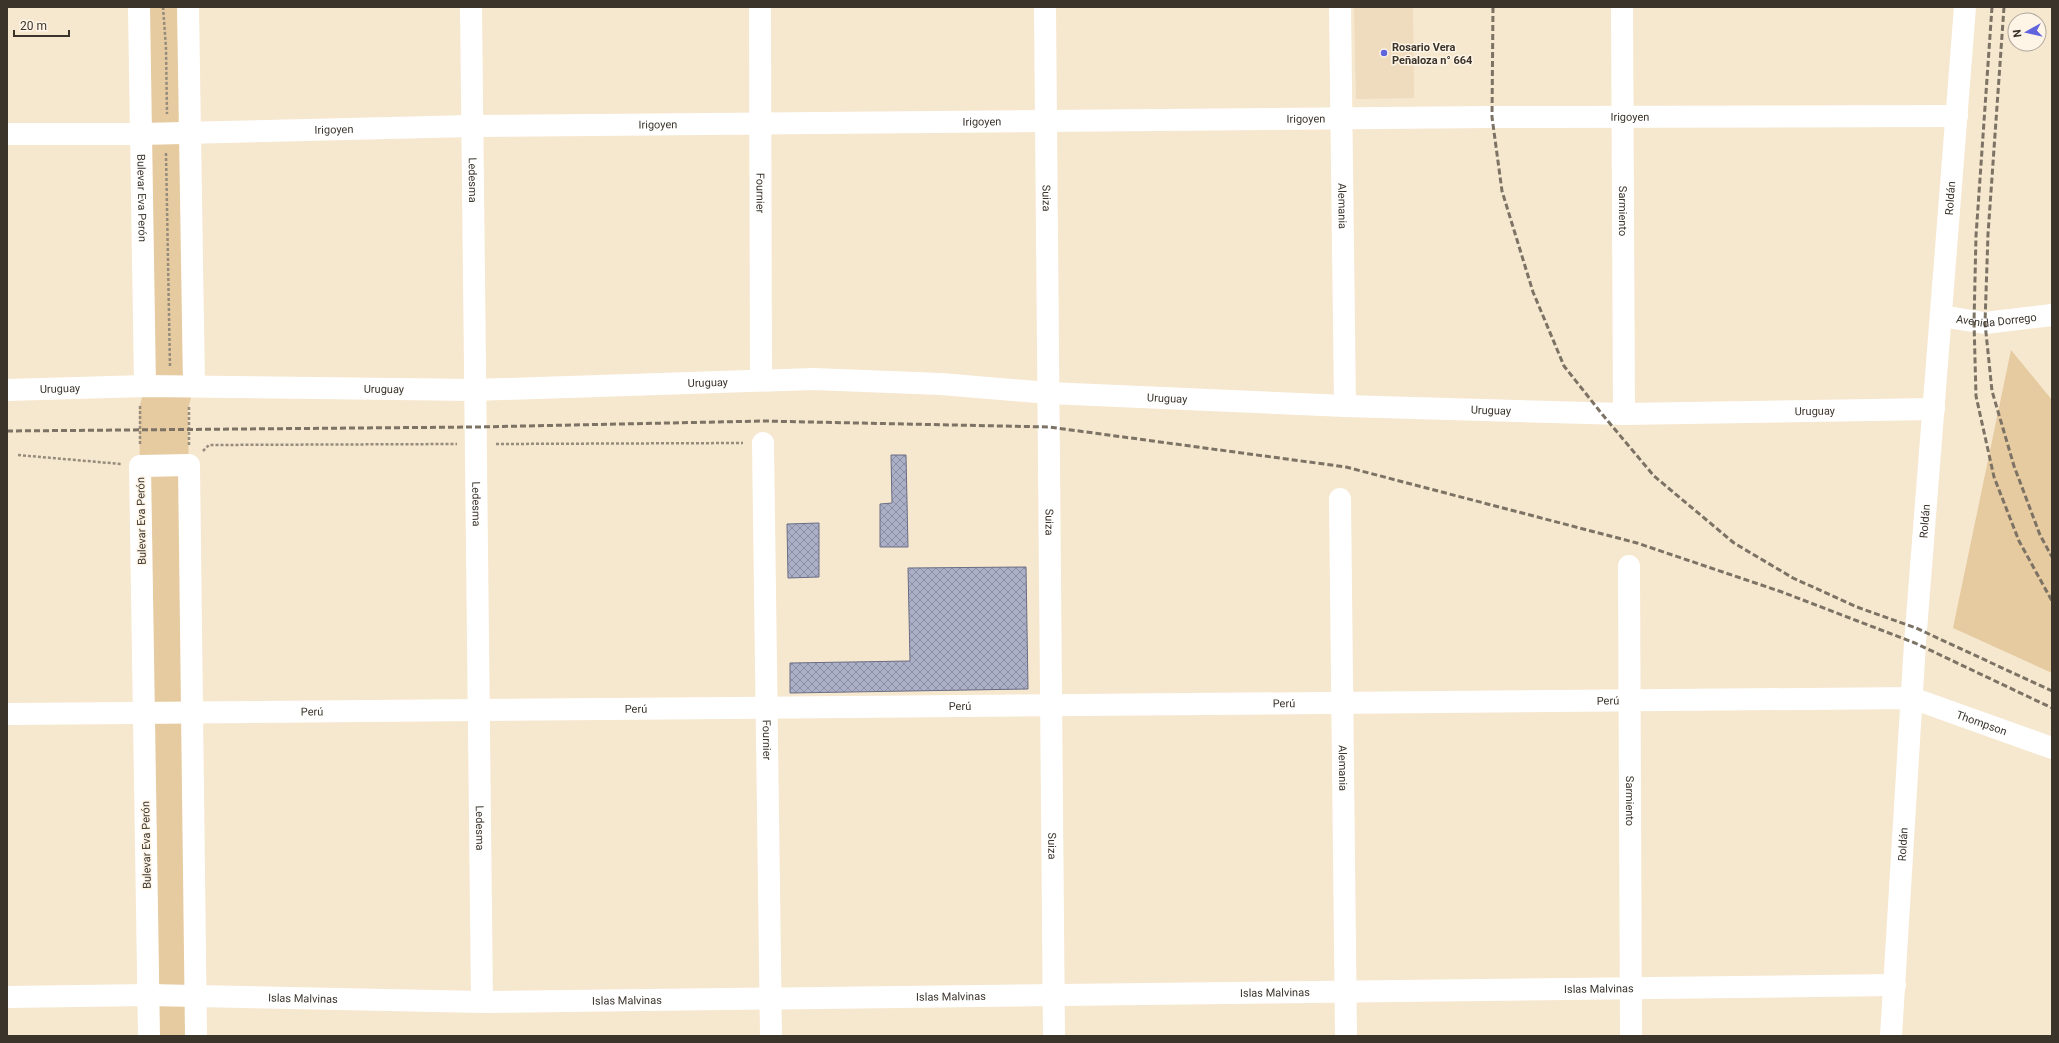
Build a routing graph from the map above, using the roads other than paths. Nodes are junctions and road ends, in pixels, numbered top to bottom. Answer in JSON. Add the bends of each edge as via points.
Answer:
{"nodes":[{"id":1,"x":139,"y":7,"type":"edge"},
{"id":2,"x":188,"y":7,"type":"edge"},
{"id":3,"x":471,"y":7,"type":"edge"},
{"id":4,"x":760,"y":7,"type":"edge"},
{"id":5,"x":1045,"y":7,"type":"edge"},
{"id":6,"x":1340,"y":7,"type":"edge"},
{"id":7,"x":1622,"y":7,"type":"edge"},
{"id":8,"x":1965,"y":7,"type":"edge"},
{"id":9,"x":1957,"y":116,"type":"junction"},
{"id":10,"x":1622,"y":117,"type":"junction"},
{"id":11,"x":1342,"y":119,"type":"junction"},
{"id":12,"x":1046,"y":122,"type":"junction"},
{"id":13,"x":761,"y":125,"type":"junction"},
{"id":14,"x":472,"y":126,"type":"junction"},
{"id":15,"x":190,"y":132,"type":"junction"},
{"id":16,"x":7,"y":134,"type":"edge"},
{"id":17,"x":141,"y":134,"type":"junction"},
{"id":18,"x":2052,"y":315,"type":"edge"},
{"id":19,"x":1941,"y":316,"type":"junction"},
{"id":20,"x":761,"y":380,"type":"junction"},
{"id":21,"x":145,"y":386,"type":"junction"},
{"id":22,"x":194,"y":386,"type":"junction"},
{"id":23,"x":7,"y":390,"type":"edge"},
{"id":24,"x":475,"y":390,"type":"junction"},
{"id":25,"x":1049,"y":393,"type":"junction"},
{"id":26,"x":1345,"y":406,"type":"junction"},
{"id":27,"x":1934,"y":409,"type":"junction"},
{"id":28,"x":1624,"y":414,"type":"junction"},
{"id":29,"x":764,"y":443,"type":"dead end"},
{"id":30,"x":1340,"y":499,"type":"dead end"},
{"id":31,"x":1629,"y":566,"type":"dead end"},
{"id":32,"x":1912,"y":698,"type":"junction"},
{"id":33,"x":1630,"y":700,"type":"junction"},
{"id":34,"x":1342,"y":703,"type":"junction"},
{"id":35,"x":1051,"y":705,"type":"junction"},
{"id":36,"x":767,"y":708,"type":"junction"},
{"id":37,"x":478,"y":710,"type":"junction"},
{"id":38,"x":144,"y":712,"type":"junction"},
{"id":39,"x":192,"y":712,"type":"junction"},
{"id":40,"x":7,"y":714,"type":"edge"},
{"id":41,"x":2052,"y":748,"type":"edge"},
{"id":42,"x":1896,"y":984,"type":"junction"},
{"id":43,"x":1631,"y":988,"type":"junction"},
{"id":44,"x":1345,"y":991,"type":"junction"},
{"id":45,"x":148,"y":995,"type":"junction"},
{"id":46,"x":1054,"y":995,"type":"junction"},
{"id":47,"x":196,"y":996,"type":"junction"},
{"id":48,"x":7,"y":997,"type":"edge"},
{"id":49,"x":771,"y":998,"type":"junction"},
{"id":50,"x":482,"y":1002,"type":"junction"},
{"id":51,"x":149,"y":1036,"type":"edge"},
{"id":52,"x":196,"y":1036,"type":"edge"},
{"id":53,"x":771,"y":1036,"type":"edge"},
{"id":54,"x":1054,"y":1036,"type":"edge"},
{"id":55,"x":1346,"y":1036,"type":"edge"},
{"id":56,"x":1631,"y":1036,"type":"edge"},
{"id":57,"x":1892,"y":1036,"type":"edge"}],
"edges":[{"from":1,"to":17,"type":"street","name":"Bulevar Eva Perón"},
{"from":2,"to":15,"type":"street"},
{"from":3,"to":14,"type":"street","name":"Ledesma"},
{"from":4,"to":13,"type":"street","name":"Fournier"},
{"from":5,"to":12,"type":"street","name":"Suiza"},
{"from":6,"to":11,"type":"street","name":"Alemania"},
{"from":7,"to":10,"type":"street","name":"Sarmiento"},
{"from":8,"to":9,"type":"street","name":"Roldán"},
{"from":9,"to":10,"type":"street","name":"Irigoyen"},
{"from":9,"to":19,"type":"street","name":"Roldán"},
{"from":10,"to":11,"type":"street","name":"Irigoyen"},
{"from":10,"to":28,"type":"street","name":"Sarmiento"},
{"from":11,"to":12,"type":"street","name":"Irigoyen"},
{"from":11,"to":26,"type":"street","name":"Alemania"},
{"from":12,"to":13,"type":"street","name":"Irigoyen"},
{"from":12,"to":25,"type":"street","name":"Suiza"},
{"from":13,"to":14,"type":"street","name":"Irigoyen"},
{"from":13,"to":20,"type":"street","name":"Fournier"},
{"from":14,"to":15,"type":"street","name":"Irigoyen"},
{"from":14,"to":24,"type":"street","name":"Ledesma"},
{"from":15,"to":17,"type":"street","name":"Irigoyen"},
{"from":15,"to":22,"type":"street"},
{"from":16,"to":17,"type":"street","name":"Irigoyen"},
{"from":17,"to":21,"type":"street","name":"Bulevar Eva Perón"},
{"from":18,"to":19,"type":"street","name":"Avenida Dorrego","via":[[1985,323]]},
{"from":19,"to":27,"type":"street","name":"Roldán"},
{"from":20,"to":24,"type":"street","name":"Uruguay"},
{"from":20,"to":25,"type":"street","name":"Uruguay","via":[[813,379],[941,384]]},
{"from":21,"to":22,"type":"street","name":"Uruguay"},
{"from":21,"to":23,"type":"street","name":"Uruguay"},
{"from":22,"to":24,"type":"street","name":"Uruguay"},
{"from":24,"to":37,"type":"street","name":"Ledesma"},
{"from":25,"to":26,"type":"street","name":"Uruguay"},
{"from":25,"to":35,"type":"street","name":"Suiza"},
{"from":26,"to":28,"type":"street","name":"Uruguay"},
{"from":27,"to":28,"type":"street","name":"Uruguay"},
{"from":27,"to":32,"type":"street","name":"Roldán"},
{"from":29,"to":36,"type":"street","name":"Fournier"},
{"from":30,"to":34,"type":"street","name":"Alemania"},
{"from":31,"to":33,"type":"street","name":"Sarmiento"},
{"from":32,"to":33,"type":"street","name":"Perú"},
{"from":32,"to":41,"type":"street","name":"Thompson"},
{"from":32,"to":42,"type":"street","name":"Roldán"},
{"from":33,"to":34,"type":"street","name":"Perú"},
{"from":33,"to":43,"type":"street","name":"Sarmiento"},
{"from":34,"to":35,"type":"street","name":"Perú"},
{"from":34,"to":44,"type":"street","name":"Alemania"},
{"from":35,"to":36,"type":"street","name":"Perú"},
{"from":35,"to":46,"type":"street","name":"Suiza"},
{"from":36,"to":37,"type":"street","name":"Perú"},
{"from":36,"to":49,"type":"street","name":"Fournier"},
{"from":37,"to":39,"type":"street","name":"Perú"},
{"from":37,"to":50,"type":"street","name":"Ledesma"},
{"from":38,"to":39,"type":"street","name":"Perú"},
{"from":38,"to":39,"type":"street","name":"Bulevar Eva Perón","via":[[140,466],[189,465]]},
{"from":38,"to":40,"type":"street","name":"Perú"},
{"from":38,"to":45,"type":"street","name":"Bulevar Eva Perón"},
{"from":39,"to":47,"type":"street"},
{"from":42,"to":43,"type":"street","name":"Islas Malvinas"},
{"from":42,"to":57,"type":"street","name":"Roldán"},
{"from":43,"to":44,"type":"street","name":"Islas Malvinas"},
{"from":43,"to":56,"type":"street","name":"Sarmiento"},
{"from":44,"to":46,"type":"street","name":"Islas Malvinas"},
{"from":44,"to":55,"type":"street","name":"Alemania"},
{"from":45,"to":47,"type":"street","name":"Islas Malvinas"},
{"from":45,"to":48,"type":"street","name":"Islas Malvinas"},
{"from":45,"to":51,"type":"street","name":"Bulevar Eva Perón"},
{"from":46,"to":49,"type":"street","name":"Islas Malvinas"},
{"from":46,"to":54,"type":"street","name":"Suiza"},
{"from":47,"to":50,"type":"street","name":"Islas Malvinas"},
{"from":47,"to":52,"type":"street"},
{"from":49,"to":50,"type":"street","name":"Islas Malvinas"},
{"from":49,"to":53,"type":"street","name":"Fournier"}]}
